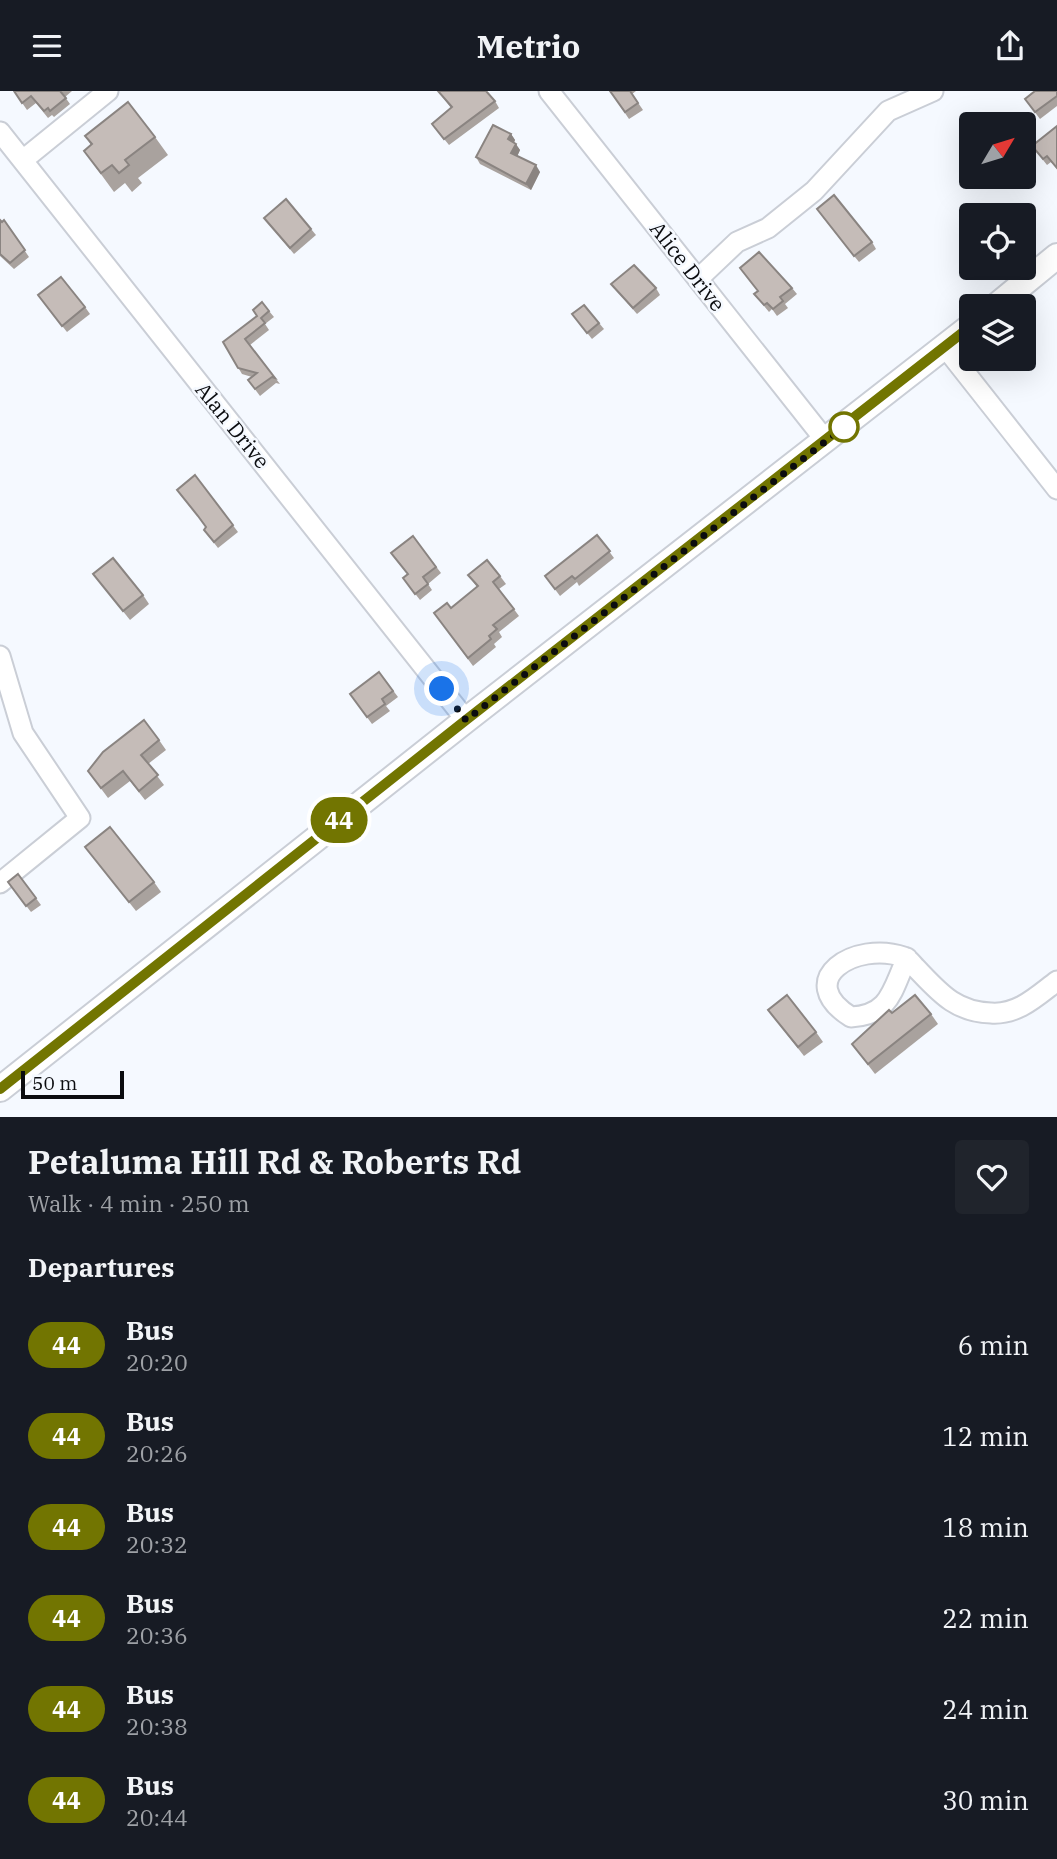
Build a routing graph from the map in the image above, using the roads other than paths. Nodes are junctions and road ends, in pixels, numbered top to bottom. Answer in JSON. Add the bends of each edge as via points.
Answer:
{"nodes":[{"id":1,"x":108,"y":91,"type":"edge"},
{"id":2,"x":549,"y":91,"type":"edge"},
{"id":3,"x":933,"y":91,"type":"edge"},
{"id":4,"x":0,"y":132,"type":"edge"},
{"id":5,"x":23,"y":160,"type":"junction"},
{"id":6,"x":1057,"y":256,"type":"edge"},
{"id":7,"x":698,"y":279,"type":"junction"},
{"id":8,"x":1011,"y":294,"type":"edge"},
{"id":9,"x":959,"y":336,"type":"edge"},
{"id":10,"x":945,"y":347,"type":"junction"},
{"id":11,"x":826,"y":441,"type":"junction"},
{"id":12,"x":1057,"y":489,"type":"edge"},
{"id":13,"x":0,"y":656,"type":"edge"},
{"id":14,"x":466,"y":720,"type":"junction"},
{"id":15,"x":0,"y":883,"type":"edge"},
{"id":16,"x":907,"y":958,"type":"dead end"},
{"id":17,"x":1057,"y":981,"type":"edge"},
{"id":18,"x":0,"y":1089,"type":"edge"}],
"edges":[{"from":1,"to":5,"type":"street"},
{"from":2,"to":7,"type":"street","name":"Alice Drive"},
{"from":3,"to":7,"type":"street","via":[[888,111],[814,191],[768,228],[737,242]]},
{"from":4,"to":5,"type":"street","name":"Alan Drive"},
{"from":5,"to":14,"type":"street","name":"Alan Drive"},
{"from":6,"to":8,"type":"main road"},
{"from":7,"to":11,"type":"street","name":"Alice Drive"},
{"from":9,"to":10,"type":"main road"},
{"from":10,"to":11,"type":"main road"},
{"from":10,"to":12,"type":"street"},
{"from":11,"to":14,"type":"main road"},
{"from":13,"to":15,"type":"street","via":[[23,733],[80,818]]},
{"from":14,"to":18,"type":"main road"},
{"from":16,"to":17,"type":"street","via":[[950,1002],[978,1011],[1013,1011]]}]}
